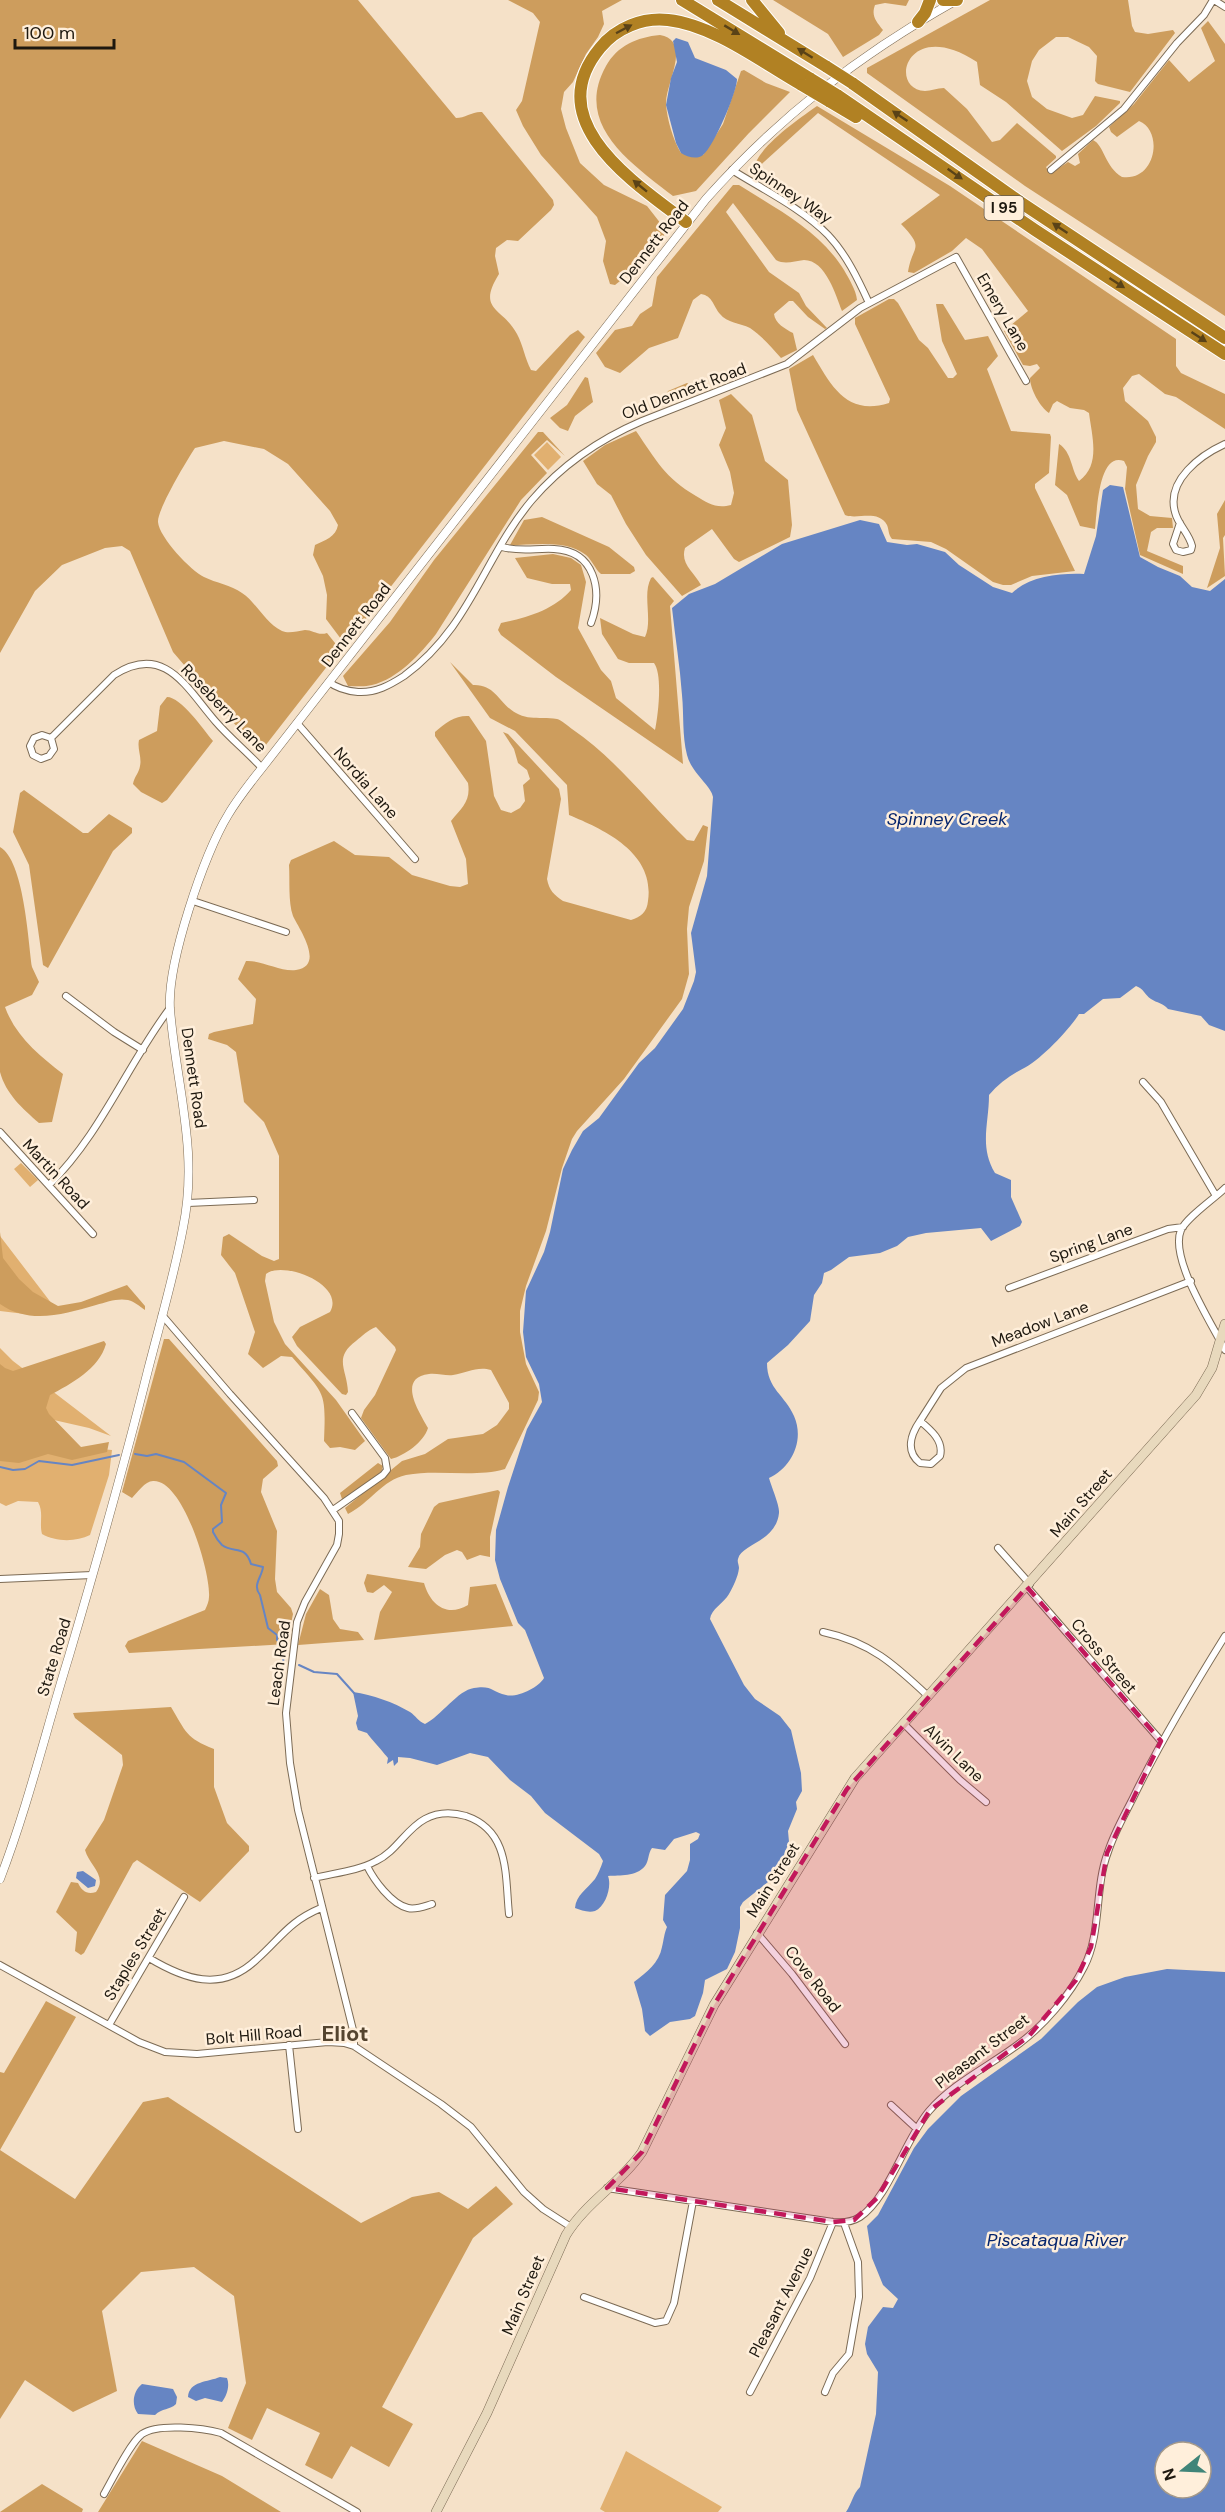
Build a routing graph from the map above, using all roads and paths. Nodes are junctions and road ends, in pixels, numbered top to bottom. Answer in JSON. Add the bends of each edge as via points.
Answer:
{"nodes":[{"id":1,"x":682,"y":0,"type":"edge"},
{"id":2,"x":718,"y":0,"type":"edge"},
{"id":3,"x":752,"y":0,"type":"edge"},
{"id":4,"x":930,"y":0,"type":"edge"},
{"id":5,"x":943,"y":0,"type":"edge"},
{"id":6,"x":957,"y":0,"type":"edge"},
{"id":7,"x":1214,"y":0,"type":"edge"},
{"id":8,"x":1225,"y":7,"type":"edge"},
{"id":9,"x":918,"y":22,"type":"junction"},
{"id":10,"x":783,"y":39,"type":"junction"},
{"id":11,"x":807,"y":82,"type":"junction"},
{"id":12,"x":732,"y":170,"type":"junction"},
{"id":13,"x":1051,"y":170,"type":"dead end"},
{"id":14,"x":686,"y":222,"type":"junction"},
{"id":15,"x":956,"y":257,"type":"joint"},
{"id":16,"x":869,"y":303,"type":"junction"},
{"id":17,"x":1225,"y":338,"type":"edge"},
{"id":18,"x":1225,"y":354,"type":"edge"},
{"id":19,"x":1026,"y":381,"type":"dead end"},
{"id":20,"x":1225,"y":444,"type":"edge"},
{"id":21,"x":1180,"y":523,"type":"junction"},
{"id":22,"x":502,"y":547,"type":"junction"},
{"id":23,"x":591,"y":623,"type":"dead end"},
{"id":24,"x":329,"y":682,"type":"junction"},
{"id":25,"x":297,"y":723,"type":"junction"},
{"id":26,"x":51,"y":738,"type":"dead end"},
{"id":27,"x":262,"y":768,"type":"junction"},
{"id":28,"x":415,"y":859,"type":"dead end"},
{"id":29,"x":193,"y":901,"type":"junction"},
{"id":30,"x":286,"y":932,"type":"dead end"},
{"id":31,"x":66,"y":996,"type":"dead end"},
{"id":32,"x":170,"y":1008,"type":"junction"},
{"id":33,"x":143,"y":1050,"type":"junction"},
{"id":34,"x":1143,"y":1082,"type":"dead end"},
{"id":35,"x":0,"y":1132,"type":"edge"},
{"id":36,"x":49,"y":1185,"type":"junction"},
{"id":37,"x":1225,"y":1188,"type":"edge"},
{"id":38,"x":1216,"y":1196,"type":"junction"},
{"id":39,"x":254,"y":1200,"type":"dead end"},
{"id":40,"x":188,"y":1203,"type":"junction"},
{"id":41,"x":1183,"y":1227,"type":"junction"},
{"id":42,"x":93,"y":1234,"type":"dead end"},
{"id":43,"x":1191,"y":1281,"type":"junction"},
{"id":44,"x":1009,"y":1288,"type":"dead end"},
{"id":45,"x":162,"y":1315,"type":"junction"},
{"id":46,"x":1225,"y":1324,"type":"edge"},
{"id":47,"x":1223,"y":1346,"type":"edge"},
{"id":48,"x":352,"y":1413,"type":"dead end"},
{"id":49,"x":920,"y":1420,"type":"junction"},
{"id":50,"x":130,"y":1442,"type":"joint"},
{"id":51,"x":333,"y":1510,"type":"junction"},
{"id":52,"x":998,"y":1548,"type":"dead end"},
{"id":53,"x":92,"y":1575,"type":"junction"},
{"id":54,"x":0,"y":1579,"type":"edge"},
{"id":55,"x":1029,"y":1585,"type":"junction"},
{"id":56,"x":823,"y":1632,"type":"dead end"},
{"id":57,"x":1225,"y":1636,"type":"edge"},
{"id":58,"x":928,"y":1696,"type":"junction"},
{"id":59,"x":903,"y":1723,"type":"junction"},
{"id":60,"x":1161,"y":1741,"type":"junction"},
{"id":61,"x":986,"y":1802,"type":"dead end"},
{"id":62,"x":367,"y":1866,"type":"junction"},
{"id":63,"x":314,"y":1878,"type":"junction"},
{"id":64,"x":0,"y":1879,"type":"edge"},
{"id":65,"x":184,"y":1897,"type":"dead end"},
{"id":66,"x":432,"y":1904,"type":"dead end"},
{"id":67,"x":321,"y":1908,"type":"junction"},
{"id":68,"x":509,"y":1914,"type":"dead end"},
{"id":69,"x":757,"y":1933,"type":"junction"},
{"id":70,"x":149,"y":1958,"type":"junction"},
{"id":71,"x":0,"y":1965,"type":"edge"},
{"id":72,"x":109,"y":2025,"type":"junction"},
{"id":73,"x":845,"y":2044,"type":"dead end"},
{"id":74,"x":289,"y":2045,"type":"junction"},
{"id":75,"x":354,"y":2046,"type":"junction"},
{"id":76,"x":891,"y":2105,"type":"dead end"},
{"id":77,"x":916,"y":2128,"type":"junction"},
{"id":78,"x":298,"y":2129,"type":"dead end"},
{"id":79,"x":607,"y":2188,"type":"junction"},
{"id":80,"x":693,"y":2201,"type":"junction"},
{"id":81,"x":833,"y":2222,"type":"junction"},
{"id":82,"x":844,"y":2223,"type":"junction"},
{"id":83,"x":571,"y":2227,"type":"junction"},
{"id":84,"x":584,"y":2297,"type":"dead end"},
{"id":85,"x":750,"y":2392,"type":"dead end"},
{"id":86,"x":825,"y":2392,"type":"dead end"},
{"id":87,"x":104,"y":2494,"type":"dead end"},
{"id":88,"x":357,"y":2512,"type":"edge"},
{"id":89,"x":436,"y":2512,"type":"edge"}],
"edges":[{"from":1,"to":11,"type":"highway","number":"I 95","one_way":true},
{"from":2,"to":10,"type":"highway","number":"I 95"},
{"from":3,"to":10,"type":"highway"},
{"from":4,"to":9,"type":"highway"},
{"from":5,"to":6,"type":"highway"},
{"from":6,"to":9,"type":"street","name":"Dennett Road"},
{"from":7,"to":8,"type":"street"},
{"from":7,"to":13,"type":"street","via":[[1124,109]]},
{"from":9,"to":12,"type":"street","name":"Dennett Road","via":[[810,97]]},
{"from":17,"to":10,"type":"highway","number":"I 95","one_way":true,"bridge":true},
{"from":14,"to":11,"type":"highway","one_way":true,"via":[[614,164],[589,131],[582,91],[588,67],[603,43],[638,23],[681,22]]},
{"from":11,"to":18,"type":"highway","number":"I 95","one_way":true,"bridge":true,"via":[[927,155]]},
{"from":12,"to":14,"type":"street","name":"Dennett Road"},
{"from":12,"to":16,"type":"street","name":"Spinney Way","via":[[828,235],[848,262]]},
{"from":14,"to":24,"type":"street","name":"Dennett Road"},
{"from":15,"to":16,"type":"street","name":"Old Dennett Road"},
{"from":15,"to":19,"type":"street","name":"Emery Lane"},
{"from":16,"to":22,"type":"street","name":"Old Dennett Road","via":[[787,364],[642,421],[604,441],[548,483],[523,512]]},
{"from":20,"to":21,"type":"street","via":[[1198,459],[1186,473],[1174,501]]},
{"from":21,"to":21,"type":"street","via":[[1192,546],[1185,552],[1176,550],[1173,544]]},
{"from":22,"to":23,"type":"street","via":[[563,549],[584,559],[596,586],[596,611]]},
{"from":22,"to":24,"type":"street","name":"Old Dennett Road","via":[[457,622],[413,669],[389,686],[369,692],[341,690]]},
{"from":24,"to":25,"type":"street","name":"Dennett Road"},
{"from":25,"to":27,"type":"street","name":"Dennett Road"},
{"from":25,"to":28,"type":"street","name":"Nordia Lane"},
{"from":26,"to":27,"type":"street","name":"Roseberry Lane","via":[[114,675],[151,664],[181,679],[215,721]]},
{"from":27,"to":29,"type":"street","name":"Dennett Road","via":[[221,828]]},
{"from":29,"to":30,"type":"street"},
{"from":29,"to":32,"type":"street","name":"Dennett Road","via":[[173,970]]},
{"from":31,"to":33,"type":"street"},
{"from":32,"to":33,"type":"street"},
{"from":32,"to":40,"type":"street","name":"Dennett Road","via":[[188,1126]]},
{"from":33,"to":36,"type":"street","via":[[113,1101]]},
{"from":34,"to":38,"type":"street","via":[[1161,1102]]},
{"from":35,"to":36,"type":"street","name":"Martin Road"},
{"from":36,"to":42,"type":"street","name":"Martin Road"},
{"from":37,"to":38,"type":"street"},
{"from":38,"to":41,"type":"street"},
{"from":39,"to":40,"type":"street"},
{"from":40,"to":45,"type":"street","name":"Dennett Road"},
{"from":41,"to":43,"type":"street","via":[[1180,1248]]},
{"from":41,"to":44,"type":"street","name":"Spring Lane","via":[[1168,1229]]},
{"from":43,"to":47,"type":"street"},
{"from":43,"to":49,"type":"street","name":"Meadow Lane","via":[[966,1368],[941,1388]]},
{"from":45,"to":50,"type":"street","name":"Dennett Road"},
{"from":45,"to":51,"type":"street"},
{"from":46,"to":47,"type":"main road","name":"Main Street"},
{"from":47,"to":55,"type":"main road","name":"Main Street","via":[[1196,1395]]},
{"from":48,"to":51,"type":"street","via":[[385,1458],[387,1470]]},
{"from":49,"to":49,"type":"street","name":"Meadow Lane","via":[[911,1440],[913,1455],[920,1463],[931,1464],[940,1456],[941,1446]]},
{"from":50,"to":53,"type":"street","name":"State Road"},
{"from":51,"to":63,"type":"street","name":"Leach Road","via":[[339,1522],[338,1539],[297,1622],[286,1713],[294,1788]]},
{"from":52,"to":55,"type":"street","name":"Cross Street"},
{"from":53,"to":54,"type":"street"},
{"from":53,"to":64,"type":"street","name":"State Road"},
{"from":55,"to":58,"type":"main road","name":"Main Street"},
{"from":55,"to":60,"type":"street","name":"Cross Street"},
{"from":56,"to":58,"type":"street","via":[[876,1651]]},
{"from":57,"to":60,"type":"street","name":"Pleasant Street"},
{"from":58,"to":59,"type":"main road","name":"Main Street"},
{"from":59,"to":61,"type":"street","name":"Alvin Lane"},
{"from":59,"to":69,"type":"main road","name":"Main Street","via":[[851,1784]]},
{"from":60,"to":77,"type":"street","name":"Pleasant Street","via":[[1107,1853],[1091,1947],[1082,1970],[1029,2036],[949,2091]]},
{"from":62,"to":63,"type":"street"},
{"from":62,"to":66,"type":"street","via":[[376,1881],[402,1905],[415,1908]]},
{"from":62,"to":68,"type":"street","via":[[383,1857],[425,1819],[448,1813],[467,1816],[486,1826],[498,1842]]},
{"from":63,"to":67,"type":"street","name":"Leach Road"},
{"from":65,"to":70,"type":"street","name":"Staples Street"},
{"from":67,"to":70,"type":"street","via":[[291,1924],[252,1964],[231,1975],[189,1978]]},
{"from":67,"to":75,"type":"street","name":"Leach Road"},
{"from":69,"to":73,"type":"street","name":"Cove Road"},
{"from":69,"to":79,"type":"main road","name":"Main Street","via":[[705,2021],[646,2145],[635,2162]]},
{"from":70,"to":72,"type":"street","name":"Staples Street"},
{"from":71,"to":72,"type":"street","name":"Bolt Hill Road"},
{"from":72,"to":74,"type":"street","name":"Bolt Hill Road","via":[[175,2054]]},
{"from":74,"to":75,"type":"street","name":"Bolt Hill Road"},
{"from":74,"to":78,"type":"street"},
{"from":75,"to":83,"type":"street","name":"Bolt Hill Road","via":[[457,2115],[480,2136],[524,2192]]},
{"from":76,"to":77,"type":"street"},
{"from":77,"to":82,"type":"street","name":"Pleasant Street","via":[[870,2208]]},
{"from":79,"to":80,"type":"street"},
{"from":79,"to":83,"type":"main road","name":"Main Street"},
{"from":80,"to":81,"type":"street"},
{"from":80,"to":84,"type":"street","via":[[674,2303],[666,2321],[657,2324]]},
{"from":81,"to":82,"type":"street"},
{"from":81,"to":85,"type":"street","name":"Pleasant Avenue","via":[[810,2278]]},
{"from":82,"to":86,"type":"street","via":[[859,2268],[859,2297],[849,2354],[833,2373]]},
{"from":83,"to":89,"type":"main road","name":"Main Street","via":[[488,2413]]},
{"from":87,"to":88,"type":"street","via":[[140,2436],[153,2429],[199,2429],[221,2433]]}]}
